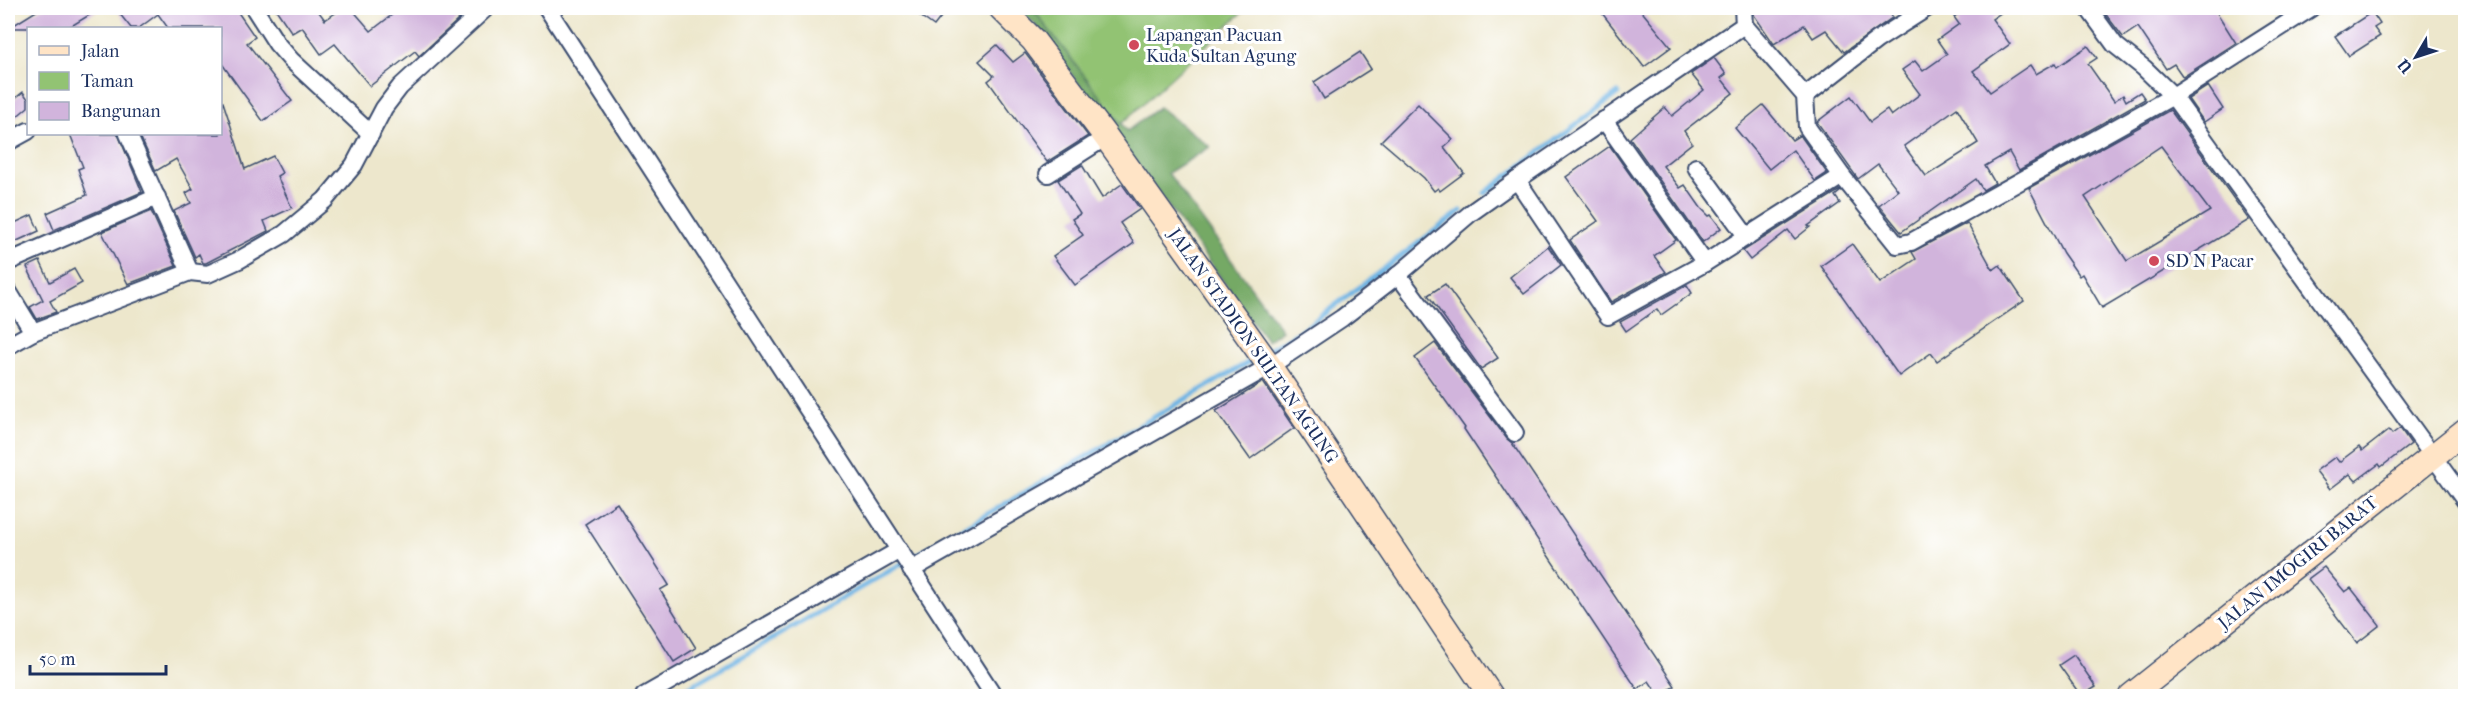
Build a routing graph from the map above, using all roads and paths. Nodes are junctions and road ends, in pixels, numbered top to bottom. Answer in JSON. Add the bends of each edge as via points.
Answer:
{"nodes":[{"id":1,"x":254,"y":8,"type":"edge"},
{"id":2,"x":486,"y":8,"type":"edge"},
{"id":3,"x":547,"y":8,"type":"edge"},
{"id":4,"x":1001,"y":8,"type":"edge"},
{"id":5,"x":1743,"y":8,"type":"edge"},
{"id":6,"x":1927,"y":8,"type":"edge"},
{"id":7,"x":2088,"y":8,"type":"edge"},
{"id":8,"x":2310,"y":8,"type":"edge"},
{"id":9,"x":1744,"y":25,"type":"junction"},
{"id":10,"x":1805,"y":96,"type":"junction"},
{"id":11,"x":2173,"y":96,"type":"junction"},
{"id":12,"x":1604,"y":120,"type":"junction"},
{"id":13,"x":27,"y":132,"type":"edge"},
{"id":14,"x":371,"y":134,"type":"junction"},
{"id":15,"x":128,"y":135,"type":"edge"},
{"id":16,"x":1106,"y":136,"type":"junction"},
{"id":17,"x":8,"y":142,"type":"edge"},
{"id":18,"x":1696,"y":167,"type":"dead end"},
{"id":19,"x":1048,"y":174,"type":"dead end"},
{"id":20,"x":1842,"y":176,"type":"junction"},
{"id":21,"x":1517,"y":180,"type":"junction"},
{"id":22,"x":157,"y":197,"type":"junction"},
{"id":23,"x":1747,"y":237,"type":"junction"},
{"id":24,"x":8,"y":262,"type":"edge"},
{"id":25,"x":1705,"y":263,"type":"junction"},
{"id":26,"x":190,"y":272,"type":"junction"},
{"id":27,"x":1398,"y":275,"type":"junction"},
{"id":28,"x":8,"y":291,"type":"edge"},
{"id":29,"x":33,"y":332,"type":"junction"},
{"id":30,"x":8,"y":346,"type":"edge"},
{"id":31,"x":1264,"y":358,"type":"junction"},
{"id":32,"x":2466,"y":430,"type":"edge"},
{"id":33,"x":1515,"y":433,"type":"dead end"},
{"id":34,"x":2430,"y":451,"type":"junction"},
{"id":35,"x":2466,"y":502,"type":"edge"},
{"id":36,"x":905,"y":561,"type":"junction"},
{"id":37,"x":644,"y":696,"type":"edge"},
{"id":38,"x":994,"y":696,"type":"edge"},
{"id":39,"x":1491,"y":696,"type":"edge"},
{"id":40,"x":2131,"y":696,"type":"edge"}],
"edges":[{"from":1,"to":14,"type":"street","via":[[291,60]]},
{"from":2,"to":14,"type":"street","via":[[400,87]]},
{"from":3,"to":36,"type":"street"},
{"from":4,"to":16,"type":"main road","name":"JALAN STADION SULTAN AGUNG","via":[[1034,40]]},
{"from":5,"to":9,"type":"street"},
{"from":6,"to":10,"type":"street","via":[[1877,40]]},
{"from":7,"to":11,"type":"street","via":[[2115,45]]},
{"from":8,"to":11,"type":"street"},
{"from":9,"to":10,"type":"street"},
{"from":9,"to":12,"type":"street"},
{"from":10,"to":20,"type":"street","via":[[1807,127]]},
{"from":11,"to":20,"type":"street","via":[[1911,242],[1897,245]]},
{"from":11,"to":34,"type":"street"},
{"from":12,"to":21,"type":"street"},
{"from":12,"to":25,"type":"street"},
{"from":13,"to":17,"type":"street"},
{"from":14,"to":26,"type":"street","via":[[354,165],[325,200],[284,234],[208,274]]},
{"from":15,"to":22,"type":"street"},
{"from":16,"to":19,"type":"street"},
{"from":16,"to":31,"type":"main road","name":"JALAN STADION SULTAN AGUNG"},
{"from":18,"to":23,"type":"street"},
{"from":20,"to":23,"type":"street"},
{"from":21,"to":25,"type":"street","via":[[1608,316]]},
{"from":21,"to":27,"type":"street","via":[[1472,212]]},
{"from":22,"to":24,"type":"street"},
{"from":22,"to":26,"type":"street"},
{"from":23,"to":25,"type":"street"},
{"from":26,"to":29,"type":"street"},
{"from":27,"to":31,"type":"street","via":[[1342,318]]},
{"from":27,"to":33,"type":"street"},
{"from":28,"to":29,"type":"street"},
{"from":29,"to":30,"type":"street"},
{"from":31,"to":36,"type":"street"},
{"from":31,"to":39,"type":"main road","name":"JALAN STADION SULTAN AGUNG"},
{"from":32,"to":34,"type":"main road","name":"JALAN IMOGIRI BARAT"},
{"from":34,"to":35,"type":"street"},
{"from":34,"to":40,"type":"main road","name":"JALAN IMOGIRI BARAT"},
{"from":36,"to":37,"type":"street"},
{"from":36,"to":38,"type":"street"}]}
